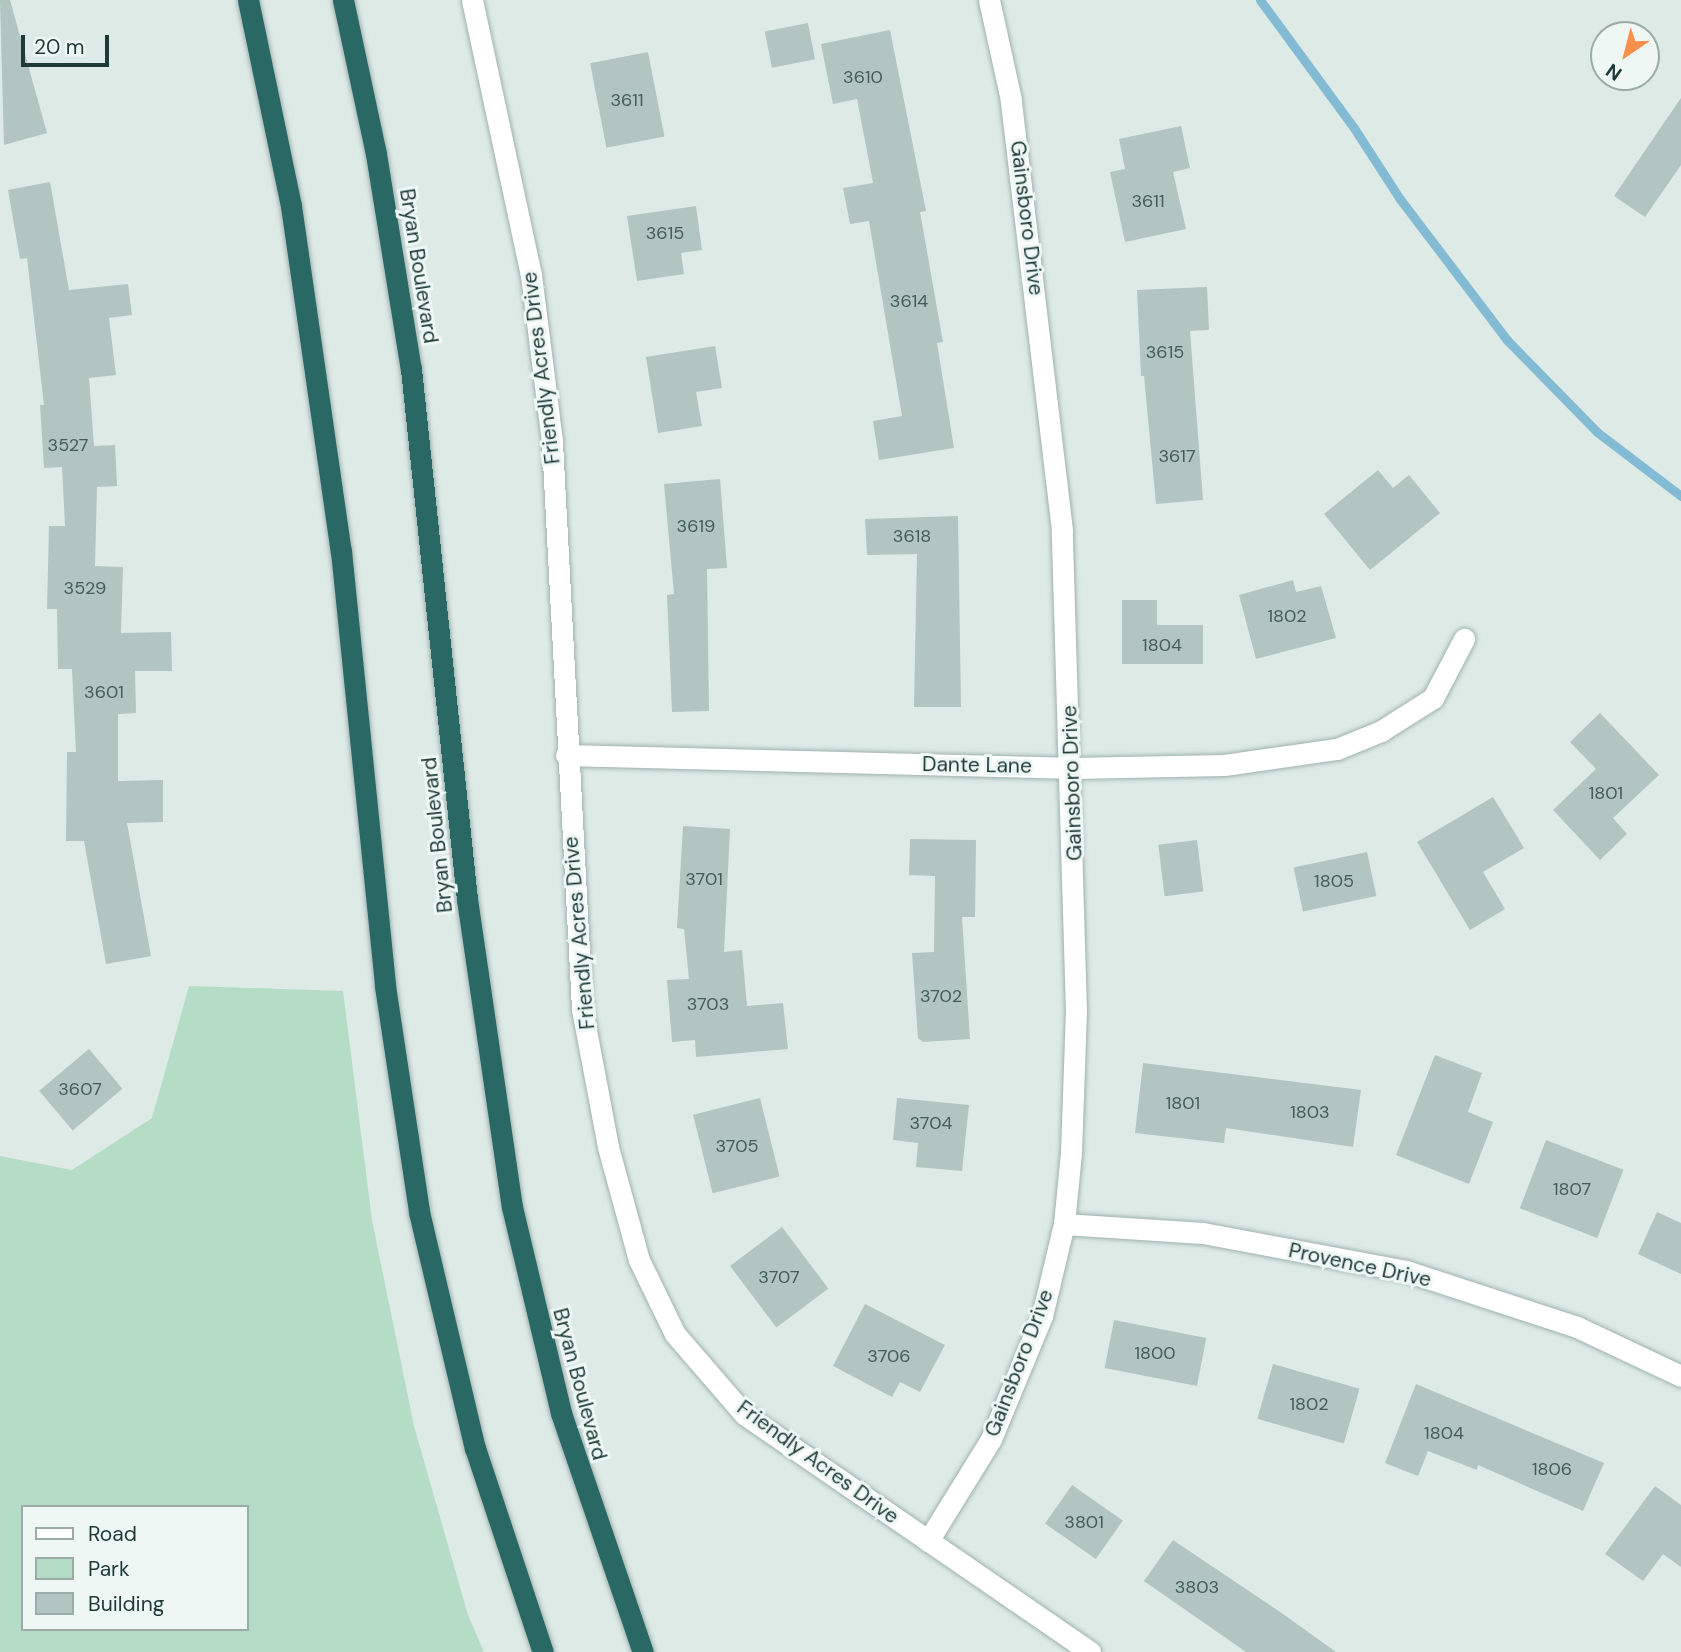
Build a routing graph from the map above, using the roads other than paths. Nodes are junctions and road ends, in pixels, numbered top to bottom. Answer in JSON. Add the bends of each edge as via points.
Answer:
{"nodes":[{"id":1,"x":248,"y":0,"type":"edge"},
{"id":2,"x":343,"y":0,"type":"edge"},
{"id":3,"x":472,"y":0,"type":"edge"},
{"id":4,"x":989,"y":0,"type":"edge"},
{"id":5,"x":1464,"y":639,"type":"dead end"},
{"id":6,"x":566,"y":755,"type":"junction"},
{"id":7,"x":1072,"y":768,"type":"junction"},
{"id":8,"x":1064,"y":1224,"type":"junction"},
{"id":9,"x":1681,"y":1376,"type":"edge"},
{"id":10,"x":929,"y":1541,"type":"junction"},
{"id":11,"x":543,"y":1652,"type":"edge"},
{"id":12,"x":642,"y":1652,"type":"edge"},
{"id":13,"x":1090,"y":1652,"type":"edge"}],
"edges":[{"from":1,"to":11,"type":"highway","via":[[291,206],[339,537],[386,986],[419,1212],[475,1448]]},
{"from":2,"to":12,"type":"highway","name":"Bryan Boulevard","via":[[374,142],[411,369],[467,900],[512,1207],[561,1413]]},
{"from":3,"to":6,"type":"street","name":"Friendly Acres Drive","via":[[531,275],[552,442]]},
{"from":4,"to":7,"type":"street","name":"Gainsboro Drive","via":[[1013,114],[1062,530]]},
{"from":5,"to":7,"type":"street","name":"Dante Lane","via":[[1433,698],[1381,731],[1337,749],[1224,765]]},
{"from":6,"to":7,"type":"street","name":"Dante Lane"},
{"from":6,"to":10,"type":"street","name":"Friendly Acres Drive","via":[[582,1009],[608,1147],[639,1260],[675,1334],[744,1414]]},
{"from":7,"to":8,"type":"street","name":"Gainsboro Drive","via":[[1076,1012]]},
{"from":8,"to":9,"type":"street","name":"Provence Drive","via":[[1203,1233],[1406,1271],[1577,1327]]},
{"from":8,"to":10,"type":"street","name":"Gainsboro Drive","via":[[1042,1316],[991,1439]]},
{"from":10,"to":13,"type":"street","name":"Friendly Acres Drive"}]}
